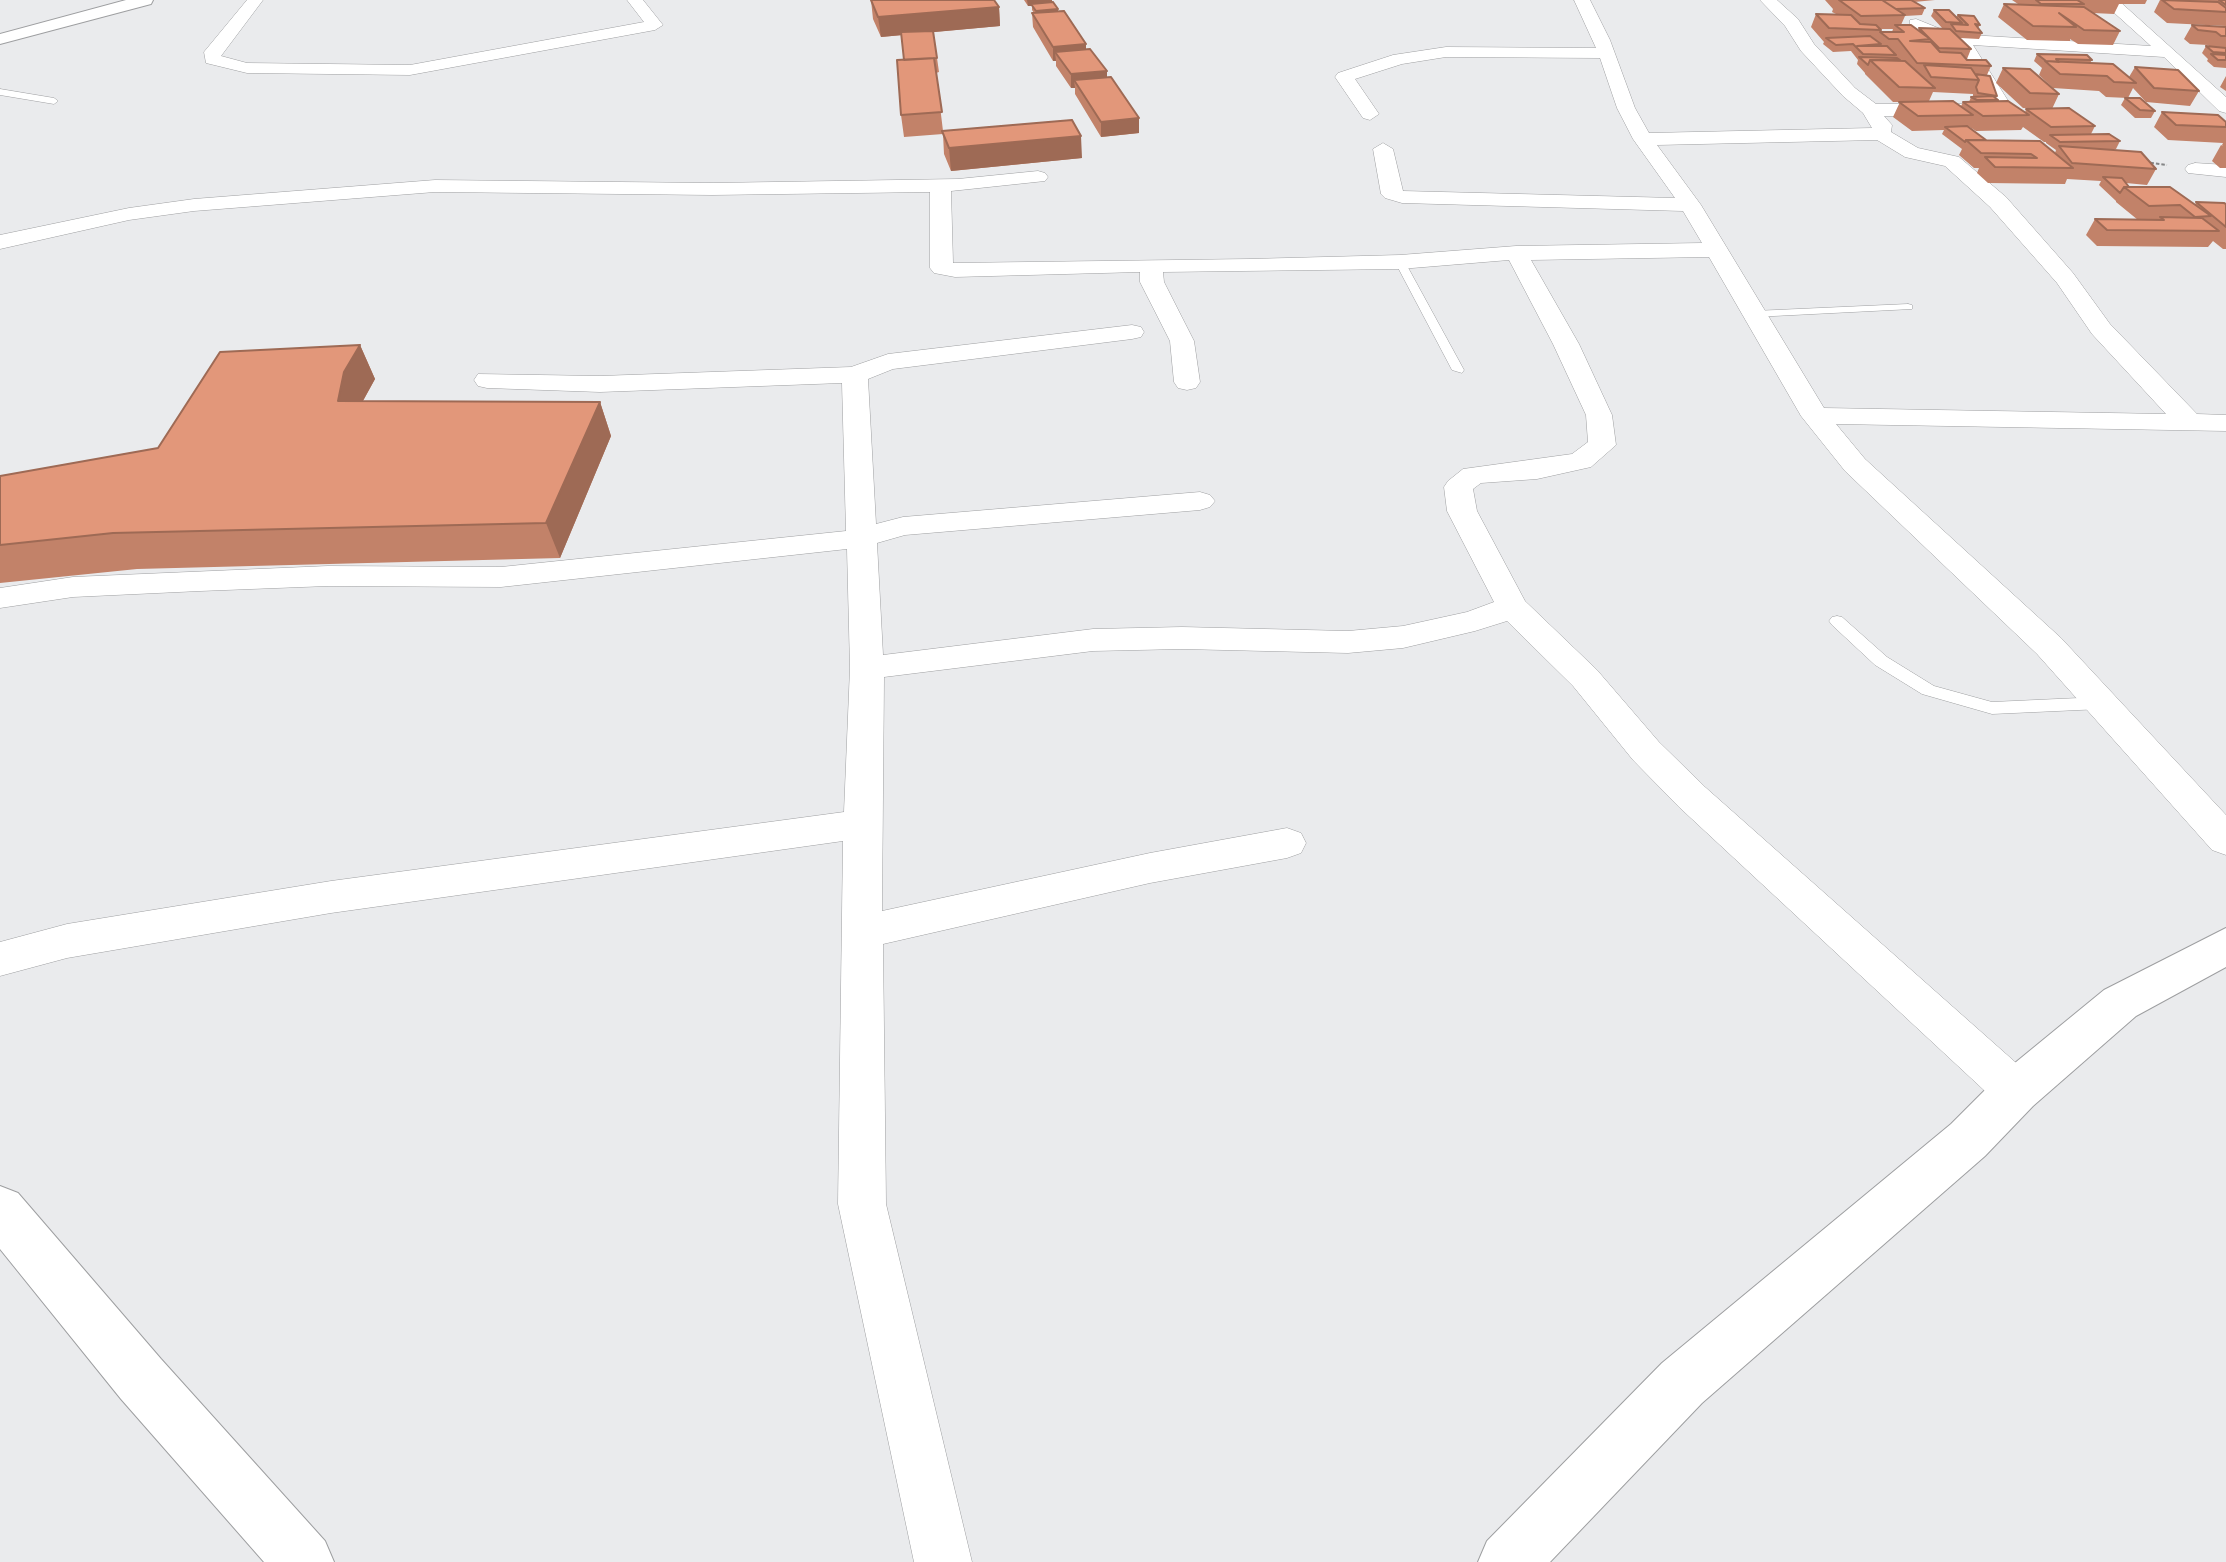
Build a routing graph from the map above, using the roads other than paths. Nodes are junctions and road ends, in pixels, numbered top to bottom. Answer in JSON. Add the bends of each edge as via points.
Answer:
{"nodes":[{"id":1,"x":145,"y":0,"type":"edge"},
{"id":2,"x":255,"y":0,"type":"edge"},
{"id":3,"x":274,"y":0,"type":"edge"},
{"id":4,"x":1582,"y":0,"type":"edge"},
{"id":5,"x":1768,"y":0,"type":"edge"},
{"id":6,"x":2108,"y":0,"type":"edge"},
{"id":7,"x":634,"y":6,"type":"edge"},
{"id":8,"x":1916,"y":24,"type":"dead end"},
{"id":9,"x":0,"y":39,"type":"edge"},
{"id":10,"x":1954,"y":39,"type":"junction"},
{"id":11,"x":395,"y":52,"type":"dead end"},
{"id":12,"x":2169,"y":52,"type":"junction"},
{"id":13,"x":1607,"y":53,"type":"junction"},
{"id":14,"x":0,"y":92,"type":"edge"},
{"id":15,"x":54,"y":101,"type":"dead end"},
{"id":16,"x":2226,"y":107,"type":"edge"},
{"id":17,"x":1874,"y":111,"type":"junction"},
{"id":18,"x":1370,"y":114,"type":"dead end"},
{"id":19,"x":1881,"y":134,"type":"junction"},
{"id":20,"x":1643,"y":139,"type":"junction"},
{"id":21,"x":1383,"y":149,"type":"dead end"},
{"id":22,"x":2195,"y":169,"type":"road end"},
{"id":23,"x":2226,"y":171,"type":"edge"},
{"id":24,"x":1038,"y":177,"type":"dead end"},
{"id":25,"x":940,"y":185,"type":"junction"},
{"id":26,"x":1690,"y":205,"type":"junction"},
{"id":27,"x":0,"y":242,"type":"edge"},
{"id":28,"x":1715,"y":250,"type":"junction"},
{"id":29,"x":1516,"y":253,"type":"junction"},
{"id":30,"x":1400,"y":262,"type":"junction"},
{"id":31,"x":1151,"y":265,"type":"junction"},
{"id":32,"x":1908,"y":307,"type":"dead end"},
{"id":33,"x":1754,"y":314,"type":"junction"},
{"id":34,"x":1132,"y":332,"type":"dead end"},
{"id":35,"x":1458,"y":370,"type":"dead end"},
{"id":36,"x":855,"y":375,"type":"junction"},
{"id":37,"x":487,"y":380,"type":"dead end"},
{"id":38,"x":1187,"y":382,"type":"dead end"},
{"id":39,"x":1815,"y":416,"type":"junction"},
{"id":40,"x":2190,"y":423,"type":"junction"},
{"id":41,"x":2226,"y":423,"type":"edge"},
{"id":42,"x":1200,"y":501,"type":"dead end"},
{"id":43,"x":862,"y":538,"type":"junction"},
{"id":44,"x":0,"y":598,"type":"edge"},
{"id":45,"x":1512,"y":607,"type":"junction"},
{"id":46,"x":1837,"y":621,"type":"dead end"},
{"id":47,"x":867,"y":668,"type":"junction"},
{"id":48,"x":2101,"y":703,"type":"junction"},
{"id":49,"x":862,"y":824,"type":"junction"},
{"id":50,"x":2226,"y":840,"type":"edge"},
{"id":51,"x":1287,"y":843,"type":"dead end"},
{"id":52,"x":862,"y":932,"type":"junction"},
{"id":53,"x":2226,"y":946,"type":"edge"},
{"id":54,"x":0,"y":959,"type":"edge"},
{"id":55,"x":2016,"y":1091,"type":"junction"},
{"id":56,"x":0,"y":1210,"type":"edge"},
{"id":57,"x":304,"y":1562,"type":"edge"},
{"id":58,"x":943,"y":1562,"type":"edge"},
{"id":59,"x":1508,"y":1562,"type":"edge"}],
"edges":[{"from":1,"to":9,"type":"main road"},
{"from":2,"to":7,"type":"street","via":[[213,52],[212,60],[247,68],[410,70],[655,25]]},
{"from":3,"to":11,"type":"street","via":[[239,43],[234,54],[238,58],[341,61]]},
{"from":4,"to":13,"type":"street"},
{"from":5,"to":17,"type":"street","via":[[1849,92]]},
{"from":6,"to":12,"type":"street"},
{"from":8,"to":10,"type":"street"},
{"from":10,"to":12,"type":"street"},
{"from":10,"to":17,"type":"street","via":[[1975,58],[2003,107],[1981,112]]},
{"from":12,"to":16,"type":"street"},
{"from":13,"to":18,"type":"street","via":[[1446,52],[1399,59],[1344,77]]},
{"from":13,"to":20,"type":"street","via":[[1626,108]]},
{"from":14,"to":15,"type":"lane"},
{"from":17,"to":19,"type":"street","via":[[1884,130]]},
{"from":19,"to":20,"type":"street"},
{"from":19,"to":40,"type":"street","via":[[1912,153],[1952,161],[1968,172],[2065,278],[2101,329]]},
{"from":20,"to":26,"type":"street"},
{"from":21,"to":26,"type":"street","via":[[1392,194],[1402,197]]},
{"from":22,"to":23,"type":"street"},
{"from":24,"to":25,"type":"street"},
{"from":25,"to":27,"type":"street","via":[[712,189],[435,186],[194,205]]},
{"from":25,"to":31,"type":"street","via":[[942,268]]},
{"from":26,"to":28,"type":"street"},
{"from":28,"to":29,"type":"street"},
{"from":28,"to":33,"type":"street"},
{"from":29,"to":30,"type":"street"},
{"from":29,"to":45,"type":"street","via":[[1599,415],[1602,445],[1581,461],[1473,475],[1458,486],[1462,511]]},
{"from":30,"to":31,"type":"street"},
{"from":30,"to":35,"type":"lane"},
{"from":31,"to":38,"type":"street","via":[[1152,282],[1182,341]]},
{"from":32,"to":33,"type":"lane"},
{"from":33,"to":39,"type":"street"},
{"from":34,"to":36,"type":"street","via":[[888,362]]},
{"from":36,"to":37,"type":"street","via":[[600,384]]},
{"from":36,"to":43,"type":"street"},
{"from":39,"to":40,"type":"street"},
{"from":39,"to":48,"type":"street","via":[[1855,465],[2049,646]]},
{"from":40,"to":41,"type":"street"},
{"from":42,"to":43,"type":"street","via":[[903,526]]},
{"from":43,"to":44,"type":"street","via":[[501,577],[328,576],[73,587]]},
{"from":43,"to":47,"type":"street"},
{"from":45,"to":47,"type":"street","via":[[1475,621],[1403,637],[1348,642],[1093,640]]},
{"from":45,"to":55,"type":"street","via":[[1585,678],[1692,797]]},
{"from":46,"to":48,"type":"lane","via":[[1881,661],[1927,690],[1992,708]]},
{"from":47,"to":49,"type":"street"},
{"from":48,"to":50,"type":"street"},
{"from":49,"to":52,"type":"street"},
{"from":49,"to":54,"type":"street","via":[[331,897],[67,940]]},
{"from":51,"to":52,"type":"street","via":[[1136,871]]},
{"from":52,"to":58,"type":"street","via":[[862,1204]]},
{"from":53,"to":55,"type":"main road","via":[[2120,1003]]},
{"from":55,"to":59,"type":"main road","via":[[1968,1140],[1682,1383]]},
{"from":56,"to":57,"type":"main road","via":[[141,1379]]}]}
